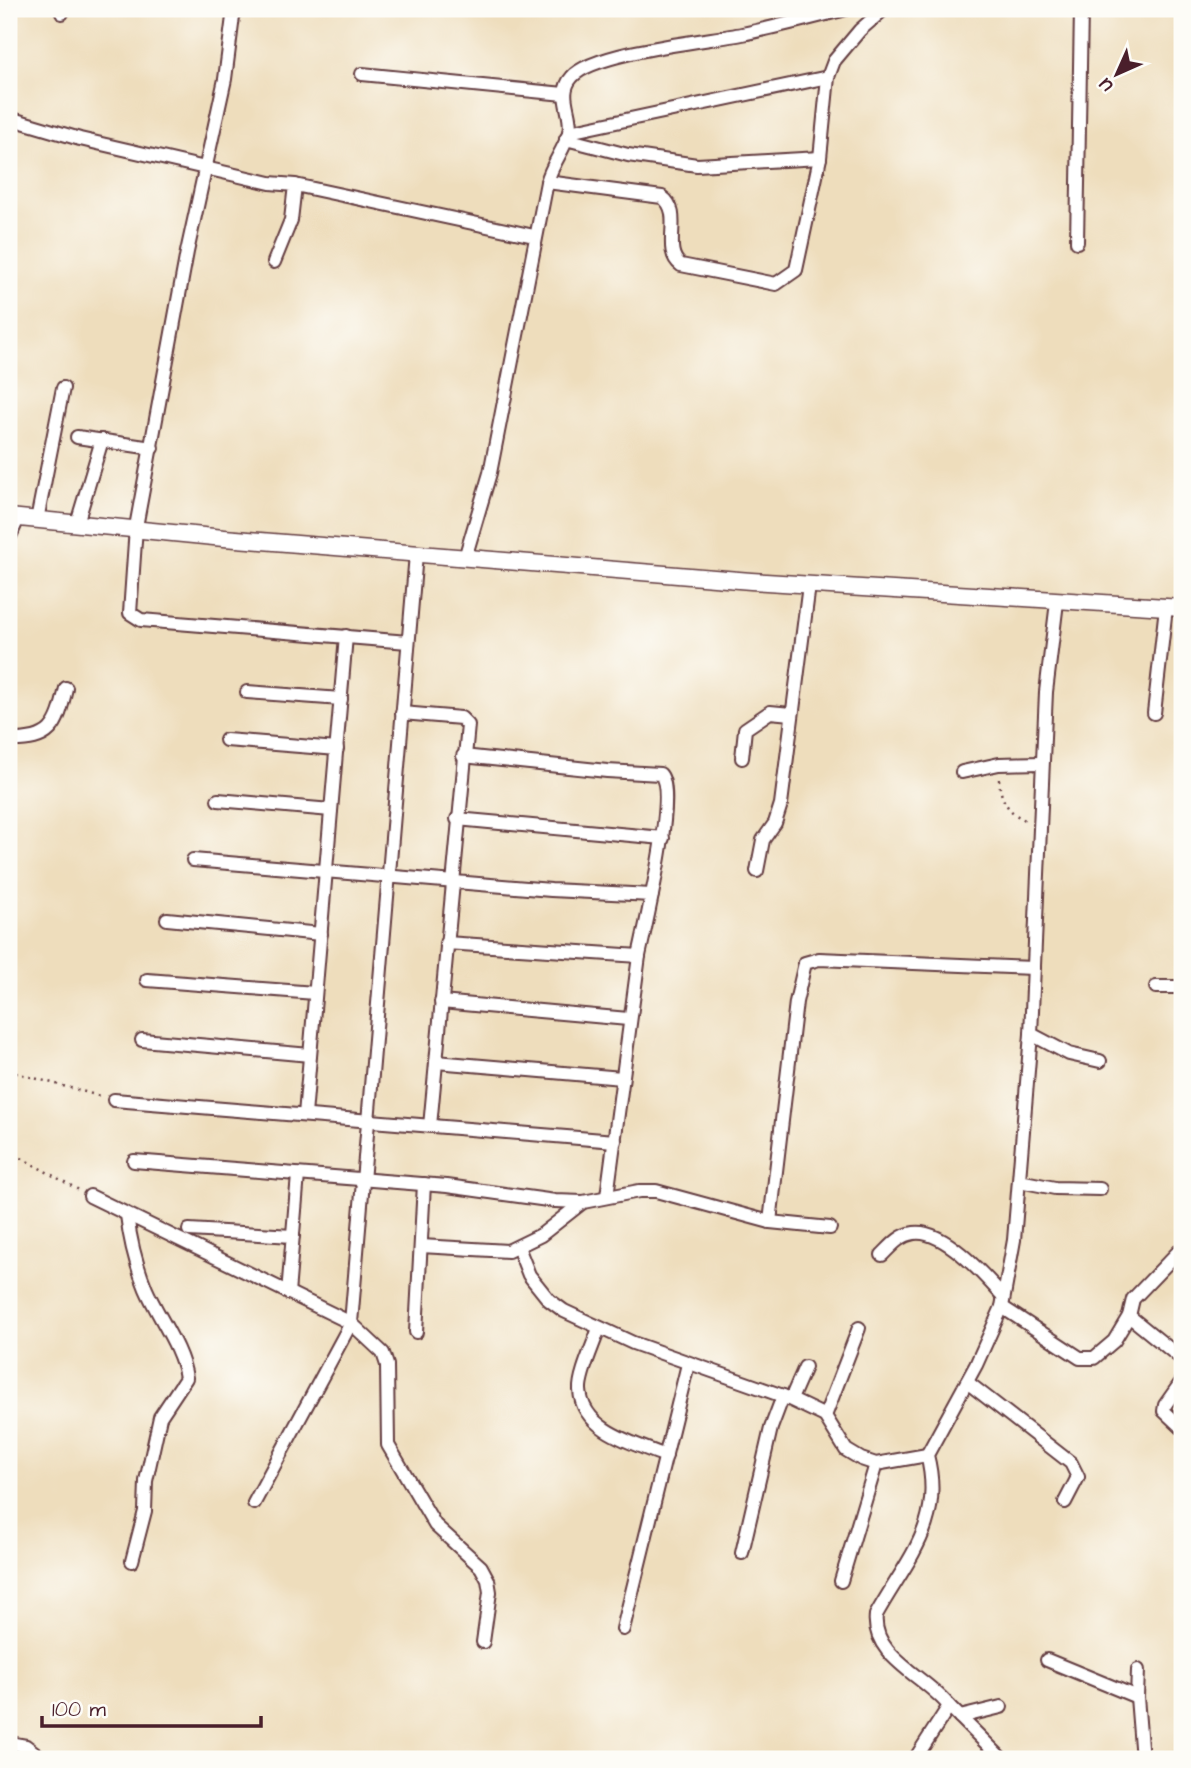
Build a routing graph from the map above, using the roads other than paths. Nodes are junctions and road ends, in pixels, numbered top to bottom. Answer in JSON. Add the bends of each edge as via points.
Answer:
{"nodes":[{"id":1,"x":234,"y":9,"type":"edge"},
{"id":2,"x":846,"y":9,"type":"edge"},
{"id":3,"x":884,"y":9,"type":"edge"},
{"id":4,"x":1081,"y":9,"type":"edge"},
{"id":5,"x":362,"y":74,"type":"dead end"},
{"id":6,"x":828,"y":76,"type":"junction"},
{"id":7,"x":564,"y":94,"type":"junction"},
{"id":8,"x":9,"y":118,"type":"edge"},
{"id":9,"x":568,"y":135,"type":"junction"},
{"id":10,"x":820,"y":158,"type":"junction"},
{"id":11,"x":205,"y":166,"type":"junction"},
{"id":12,"x":547,"y":182,"type":"junction"},
{"id":13,"x":295,"y":186,"type":"junction"},
{"id":14,"x":534,"y":236,"type":"junction"},
{"id":15,"x":1077,"y":242,"type":"dead end"},
{"id":16,"x":274,"y":262,"type":"dead end"},
{"id":17,"x":63,"y":388,"type":"dead end"},
{"id":18,"x":77,"y":436,"type":"dead end"},
{"id":19,"x":102,"y":440,"type":"junction"},
{"id":20,"x":152,"y":448,"type":"junction"},
{"id":21,"x":22,"y":518,"type":"edge"},
{"id":22,"x":77,"y":523,"type":"junction"},
{"id":23,"x":136,"y":527,"type":"junction"},
{"id":24,"x":9,"y":546,"type":"edge"},
{"id":25,"x":416,"y":554,"type":"junction"},
{"id":26,"x":465,"y":558,"type":"junction"},
{"id":27,"x":809,"y":585,"type":"junction"},
{"id":28,"x":1057,"y":602,"type":"junction"},
{"id":29,"x":1174,"y":608,"type":"edge"},
{"id":30,"x":346,"y":636,"type":"junction"},
{"id":31,"x":408,"y":642,"type":"junction"},
{"id":32,"x":66,"y":688,"type":"dead end"},
{"id":33,"x":247,"y":692,"type":"dead end"},
{"id":34,"x":341,"y":699,"type":"junction"},
{"id":35,"x":402,"y":713,"type":"junction"},
{"id":36,"x":1154,"y":713,"type":"dead end"},
{"id":37,"x":791,"y":714,"type":"junction"},
{"id":38,"x":9,"y":740,"type":"edge"},
{"id":39,"x":226,"y":740,"type":"dead end"},
{"id":40,"x":337,"y":749,"type":"junction"},
{"id":41,"x":463,"y":756,"type":"junction"},
{"id":42,"x":743,"y":758,"type":"dead end"},
{"id":43,"x":1042,"y":762,"type":"junction"},
{"id":44,"x":962,"y":772,"type":"dead end"},
{"id":45,"x":218,"y":800,"type":"dead end"},
{"id":46,"x":331,"y":810,"type":"junction"},
{"id":47,"x":457,"y":819,"type":"junction"},
{"id":48,"x":663,"y":838,"type":"junction"},
{"id":49,"x":193,"y":860,"type":"dead end"},
{"id":50,"x":326,"y":870,"type":"junction"},
{"id":51,"x":757,"y":871,"type":"dead end"},
{"id":52,"x":389,"y":876,"type":"junction"},
{"id":53,"x":452,"y":880,"type":"junction"},
{"id":54,"x":652,"y":895,"type":"junction"},
{"id":55,"x":167,"y":919,"type":"dead end"},
{"id":56,"x":321,"y":934,"type":"junction"},
{"id":57,"x":446,"y":943,"type":"junction"},
{"id":58,"x":639,"y":956,"type":"junction"},
{"id":59,"x":1034,"y":968,"type":"junction"},
{"id":60,"x":147,"y":980,"type":"dead end"},
{"id":61,"x":1156,"y":987,"type":"dead end"},
{"id":62,"x":1182,"y":987,"type":"edge"},
{"id":63,"x":315,"y":993,"type":"junction"},
{"id":64,"x":441,"y":1002,"type":"junction"},
{"id":65,"x":628,"y":1019,"type":"junction"},
{"id":66,"x":1031,"y":1034,"type":"junction"},
{"id":67,"x":142,"y":1040,"type":"dead end"},
{"id":68,"x":310,"y":1055,"type":"junction"},
{"id":69,"x":1100,"y":1061,"type":"dead end"},
{"id":70,"x":436,"y":1062,"type":"junction"},
{"id":71,"x":622,"y":1078,"type":"junction"},
{"id":72,"x":114,"y":1100,"type":"road end"},
{"id":73,"x":305,"y":1115,"type":"junction"},
{"id":74,"x":366,"y":1121,"type":"junction"},
{"id":75,"x":430,"y":1126,"type":"junction"},
{"id":76,"x":615,"y":1141,"type":"junction"},
{"id":77,"x":134,"y":1161,"type":"dead end"},
{"id":78,"x":298,"y":1175,"type":"junction"},
{"id":79,"x":361,"y":1180,"type":"junction"},
{"id":80,"x":1019,"y":1181,"type":"junction"},
{"id":81,"x":425,"y":1184,"type":"junction"},
{"id":82,"x":1100,"y":1189,"type":"dead end"},
{"id":83,"x":90,"y":1196,"type":"road end"},
{"id":84,"x":607,"y":1196,"type":"junction"},
{"id":85,"x":583,"y":1202,"type":"junction"},
{"id":86,"x":127,"y":1215,"type":"junction"},
{"id":87,"x":770,"y":1222,"type":"junction"},
{"id":88,"x":830,"y":1228,"type":"dead end"},
{"id":89,"x":188,"y":1230,"type":"dead end"},
{"id":90,"x":293,"y":1236,"type":"junction"},
{"id":91,"x":421,"y":1246,"type":"junction"},
{"id":92,"x":518,"y":1247,"type":"junction"},
{"id":93,"x":1181,"y":1249,"type":"edge"},
{"id":94,"x":882,"y":1255,"type":"dead end"},
{"id":95,"x":288,"y":1293,"type":"junction"},
{"id":96,"x":1002,"y":1301,"type":"junction"},
{"id":97,"x":1129,"y":1316,"type":"junction"},
{"id":98,"x":351,"y":1323,"type":"junction"},
{"id":99,"x":599,"y":1328,"type":"junction"},
{"id":100,"x":859,"y":1328,"type":"dead end"},
{"id":101,"x":416,"y":1332,"type":"dead end"},
{"id":102,"x":1182,"y":1359,"type":"edge"},
{"id":103,"x":688,"y":1364,"type":"junction"},
{"id":104,"x":805,"y":1367,"type":"dead end"},
{"id":105,"x":1182,"y":1381,"type":"edge"},
{"id":106,"x":967,"y":1382,"type":"junction"},
{"id":107,"x":787,"y":1397,"type":"junction"},
{"id":108,"x":825,"y":1416,"type":"junction"},
{"id":109,"x":1182,"y":1428,"type":"edge"},
{"id":110,"x":927,"y":1455,"type":"junction"},
{"id":111,"x":666,"y":1456,"type":"junction"},
{"id":112,"x":876,"y":1464,"type":"junction"},
{"id":113,"x":1065,"y":1502,"type":"dead end"},
{"id":114,"x":254,"y":1503,"type":"dead end"},
{"id":115,"x":742,"y":1553,"type":"dead end"},
{"id":116,"x":132,"y":1561,"type":"dead end"},
{"id":117,"x":841,"y":1581,"type":"dead end"},
{"id":118,"x":623,"y":1629,"type":"dead end"},
{"id":119,"x":483,"y":1642,"type":"dead end"},
{"id":120,"x":1047,"y":1660,"type":"dead end"},
{"id":121,"x":1138,"y":1670,"type":"dead end"},
{"id":122,"x":1137,"y":1698,"type":"junction"},
{"id":123,"x":949,"y":1706,"type":"junction"},
{"id":124,"x":1001,"y":1707,"type":"dead end"},
{"id":125,"x":960,"y":1717,"type":"junction"},
{"id":126,"x":9,"y":1743,"type":"edge"},
{"id":127,"x":43,"y":1759,"type":"edge"},
{"id":128,"x":915,"y":1759,"type":"edge"},
{"id":129,"x":1003,"y":1759,"type":"edge"},
{"id":130,"x":1142,"y":1759,"type":"edge"}],
"edges":[{"from":1,"to":11,"type":"street","via":[[225,79]]},
{"from":2,"to":7,"type":"street","via":[[596,64],[573,75]]},
{"from":3,"to":6,"type":"street","via":[[840,52]]},
{"from":4,"to":15,"type":"street"},
{"from":5,"to":7,"type":"street"},
{"from":6,"to":9,"type":"street"},
{"from":6,"to":10,"type":"street"},
{"from":7,"to":9,"type":"street"},
{"from":8,"to":11,"type":"street","via":[[80,139]]},
{"from":9,"to":10,"type":"street","via":[[628,155],[697,165]]},
{"from":9,"to":12,"type":"street"},
{"from":10,"to":12,"type":"street","via":[[796,270],[776,284],[681,265],[673,256],[672,209],[662,197]]},
{"from":11,"to":13,"type":"street"},
{"from":11,"to":20,"type":"street"},
{"from":12,"to":14,"type":"street"},
{"from":13,"to":14,"type":"street"},
{"from":13,"to":16,"type":"street","via":[[291,219]]},
{"from":14,"to":26,"type":"street","via":[[489,473]]},
{"from":17,"to":21,"type":"street"},
{"from":18,"to":19,"type":"street"},
{"from":19,"to":20,"type":"street"},
{"from":19,"to":22,"type":"street"},
{"from":20,"to":23,"type":"street"},
{"from":21,"to":22,"type":"street"},
{"from":21,"to":24,"type":"lane"},
{"from":22,"to":23,"type":"street"},
{"from":23,"to":25,"type":"street"},
{"from":23,"to":30,"type":"street","via":[[129,607],[135,618]]},
{"from":25,"to":26,"type":"street"},
{"from":25,"to":31,"type":"street"},
{"from":26,"to":27,"type":"street"},
{"from":27,"to":28,"type":"street"},
{"from":27,"to":37,"type":"street"},
{"from":28,"to":29,"type":"street"},
{"from":28,"to":43,"type":"street"},
{"from":29,"to":36,"type":"street"},
{"from":30,"to":31,"type":"street"},
{"from":30,"to":34,"type":"street"},
{"from":31,"to":35,"type":"street"},
{"from":32,"to":38,"type":"street","via":[[57,719],[47,733],[33,740]]},
{"from":33,"to":34,"type":"street"},
{"from":34,"to":40,"type":"street"},
{"from":35,"to":41,"type":"street","via":[[466,720]]},
{"from":35,"to":52,"type":"street"},
{"from":37,"to":42,"type":"street","via":[[770,712],[745,729]]},
{"from":37,"to":51,"type":"street","via":[[782,804],[763,840]]},
{"from":39,"to":40,"type":"street"},
{"from":40,"to":46,"type":"street"},
{"from":41,"to":47,"type":"street"},
{"from":41,"to":48,"type":"street","via":[[660,774],[666,782]]},
{"from":43,"to":44,"type":"street"},
{"from":43,"to":59,"type":"street"},
{"from":45,"to":46,"type":"street"},
{"from":46,"to":50,"type":"street"},
{"from":47,"to":48,"type":"street"},
{"from":47,"to":53,"type":"street"},
{"from":48,"to":54,"type":"street"},
{"from":49,"to":50,"type":"street"},
{"from":50,"to":52,"type":"street"},
{"from":50,"to":56,"type":"street"},
{"from":52,"to":53,"type":"street"},
{"from":52,"to":74,"type":"street"},
{"from":53,"to":54,"type":"street"},
{"from":53,"to":57,"type":"street"},
{"from":54,"to":58,"type":"street"},
{"from":55,"to":56,"type":"street"},
{"from":56,"to":63,"type":"street"},
{"from":57,"to":58,"type":"street"},
{"from":57,"to":64,"type":"street"},
{"from":58,"to":65,"type":"street"},
{"from":59,"to":66,"type":"street"},
{"from":59,"to":87,"type":"street","via":[[819,959],[805,963],[796,1002]]},
{"from":60,"to":63,"type":"street"},
{"from":61,"to":62,"type":"street"},
{"from":63,"to":68,"type":"street"},
{"from":64,"to":65,"type":"street"},
{"from":64,"to":70,"type":"street"},
{"from":65,"to":71,"type":"street"},
{"from":66,"to":69,"type":"street","via":[[1069,1054]]},
{"from":66,"to":80,"type":"street"},
{"from":67,"to":68,"type":"street"},
{"from":68,"to":73,"type":"street"},
{"from":70,"to":71,"type":"street"},
{"from":70,"to":75,"type":"street"},
{"from":71,"to":76,"type":"street"},
{"from":72,"to":73,"type":"street"},
{"from":73,"to":74,"type":"street"},
{"from":74,"to":75,"type":"street"},
{"from":74,"to":79,"type":"street"},
{"from":75,"to":76,"type":"street"},
{"from":76,"to":84,"type":"street"},
{"from":77,"to":78,"type":"street"},
{"from":78,"to":79,"type":"street"},
{"from":78,"to":90,"type":"street"},
{"from":79,"to":81,"type":"street"},
{"from":79,"to":98,"type":"street"},
{"from":80,"to":82,"type":"street"},
{"from":80,"to":96,"type":"street"},
{"from":81,"to":85,"type":"street"},
{"from":81,"to":91,"type":"street"},
{"from":83,"to":86,"type":"street"},
{"from":84,"to":85,"type":"street"},
{"from":84,"to":87,"type":"street","via":[[656,1191]]},
{"from":85,"to":92,"type":"street"},
{"from":86,"to":95,"type":"street"},
{"from":86,"to":116,"type":"street","via":[[145,1287],[186,1378],[160,1417]]},
{"from":87,"to":88,"type":"street"},
{"from":89,"to":90,"type":"street"},
{"from":90,"to":95,"type":"street"},
{"from":91,"to":92,"type":"street","via":[[500,1252]]},
{"from":91,"to":101,"type":"street"},
{"from":92,"to":99,"type":"street","via":[[529,1275],[550,1300]]},
{"from":93,"to":97,"type":"street","via":[[1133,1299]]},
{"from":94,"to":96,"type":"street","via":[[898,1239],[924,1234],[975,1265]]},
{"from":95,"to":98,"type":"street"},
{"from":96,"to":97,"type":"street","via":[[1080,1358],[1094,1358],[1106,1351]]},
{"from":96,"to":106,"type":"street"},
{"from":97,"to":102,"type":"street"},
{"from":98,"to":114,"type":"street"},
{"from":98,"to":119,"type":"street","via":[[383,1353],[387,1365],[388,1445],[435,1525],[481,1567],[488,1580]]},
{"from":99,"to":103,"type":"street"},
{"from":99,"to":111,"type":"street","via":[[580,1389],[583,1404],[614,1436]]},
{"from":100,"to":108,"type":"street"},
{"from":103,"to":107,"type":"street"},
{"from":103,"to":111,"type":"street"},
{"from":104,"to":107,"type":"street"},
{"from":105,"to":109,"type":"street","via":[[1164,1411]]},
{"from":106,"to":110,"type":"street"},
{"from":106,"to":113,"type":"street","via":[[1071,1463],[1078,1477]]},
{"from":107,"to":108,"type":"street"},
{"from":107,"to":115,"type":"street","via":[[771,1427]]},
{"from":108,"to":112,"type":"street","via":[[846,1450]]},
{"from":110,"to":112,"type":"street"},
{"from":110,"to":123,"type":"street","via":[[933,1485],[925,1534],[876,1615],[875,1627],[889,1653]]},
{"from":111,"to":118,"type":"street"},
{"from":112,"to":117,"type":"street"},
{"from":120,"to":122,"type":"street"},
{"from":121,"to":122,"type":"street"},
{"from":122,"to":130,"type":"street"},
{"from":123,"to":125,"type":"street"},
{"from":123,"to":128,"type":"street"},
{"from":124,"to":125,"type":"street"},
{"from":125,"to":129,"type":"street"},
{"from":126,"to":127,"type":"street","via":[[26,1746]]}]}
